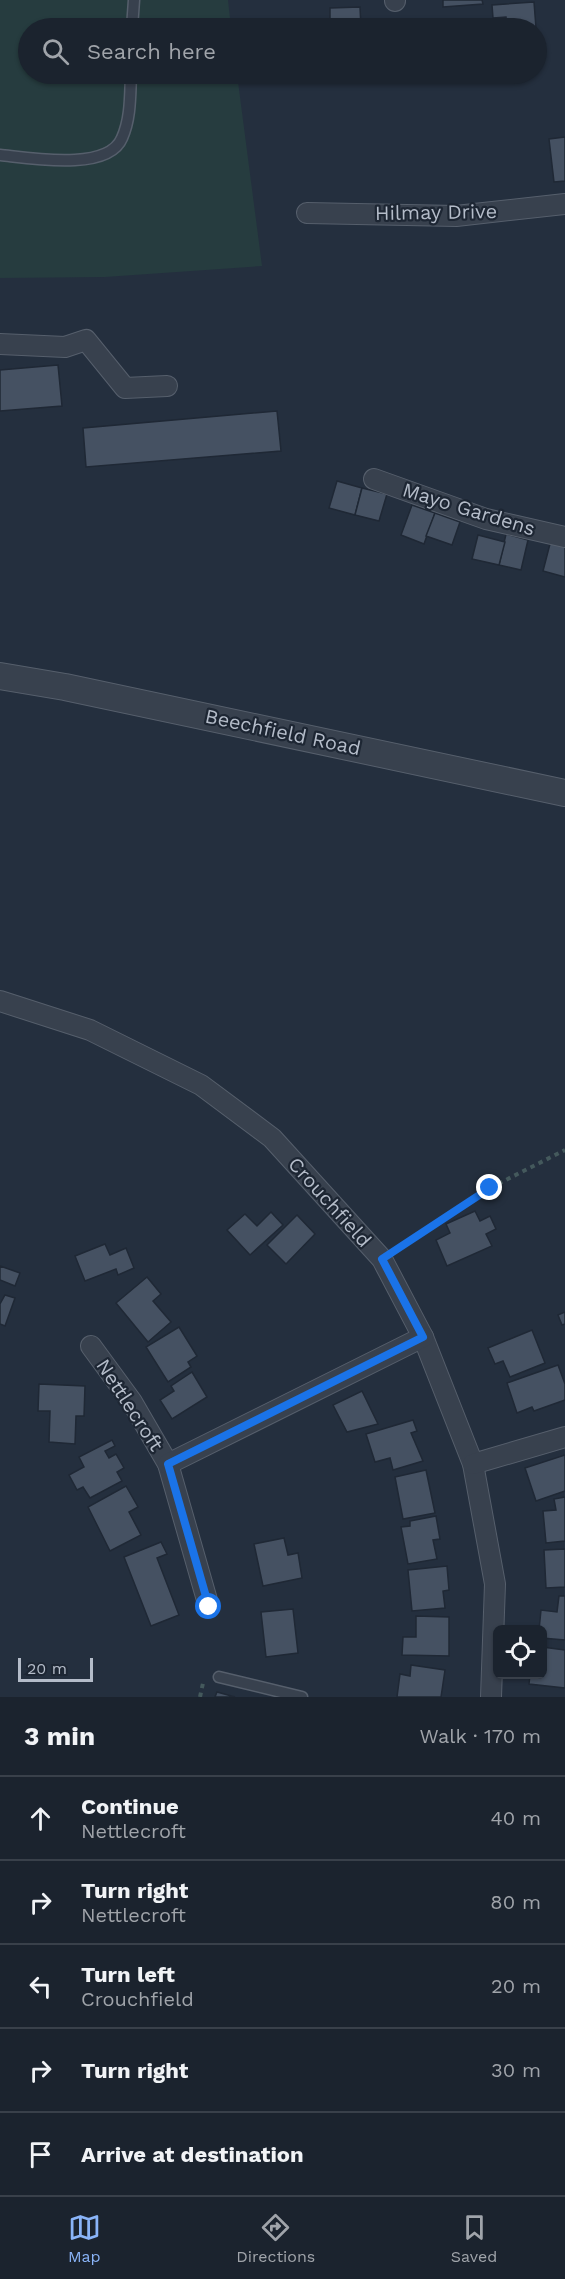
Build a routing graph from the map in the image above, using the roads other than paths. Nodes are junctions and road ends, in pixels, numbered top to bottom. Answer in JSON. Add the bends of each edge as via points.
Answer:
{"nodes":[{"id":1,"x":134,"y":0,"type":"edge"},
{"id":2,"x":133,"y":18,"type":"edge"},
{"id":3,"x":130,"y":84,"type":"edge"},
{"id":4,"x":0,"y":155,"type":"edge"},
{"id":5,"x":565,"y":204,"type":"edge"},
{"id":6,"x":307,"y":213,"type":"dead end"},
{"id":7,"x":0,"y":344,"type":"edge"},
{"id":8,"x":167,"y":386,"type":"dead end"},
{"id":9,"x":374,"y":479,"type":"dead end"},
{"id":10,"x":565,"y":537,"type":"edge"},
{"id":11,"x":0,"y":676,"type":"edge"},
{"id":12,"x":565,"y":793,"type":"edge"},
{"id":13,"x":0,"y":1001,"type":"edge"},
{"id":14,"x":423,"y":1337,"type":"junction"},
{"id":15,"x":91,"y":1346,"type":"dead end"},
{"id":16,"x":565,"y":1437,"type":"edge"},
{"id":17,"x":168,"y":1464,"type":"junction"},
{"id":18,"x":473,"y":1464,"type":"junction"},
{"id":19,"x":209,"y":1607,"type":"dead end"},
{"id":20,"x":219,"y":1677,"type":"dead end"},
{"id":21,"x":302,"y":1697,"type":"edge"},
{"id":22,"x":491,"y":1697,"type":"edge"}],
"edges":[{"from":1,"to":2,"type":"lane"},
{"from":3,"to":4,"type":"lane","via":[[129,114],[122,140],[98,158],[71,161]]},
{"from":5,"to":6,"type":"street","name":"Hilmay Drive","via":[[456,216]]},
{"from":7,"to":8,"type":"street","via":[[65,347],[86,340],[125,388]]},
{"from":9,"to":10,"type":"street","name":"Mayo Gardens","via":[[486,519]]},
{"from":11,"to":12,"type":"street","name":"Beechfield Road"},
{"from":13,"to":14,"type":"street","name":"Crouchfield","via":[[90,1030],[201,1085],[272,1138],[382,1259]]},
{"from":14,"to":17,"type":"street","name":"Nettlecroft"},
{"from":14,"to":18,"type":"street","name":"Crouchfield"},
{"from":15,"to":17,"type":"street","name":"Nettlecroft","via":[[132,1402]]},
{"from":16,"to":18,"type":"street"},
{"from":17,"to":19,"type":"street","name":"Nettlecroft"},
{"from":18,"to":22,"type":"street","name":"Crouchfield","via":[[495,1584]]},
{"from":20,"to":21,"type":"lane"}]}
